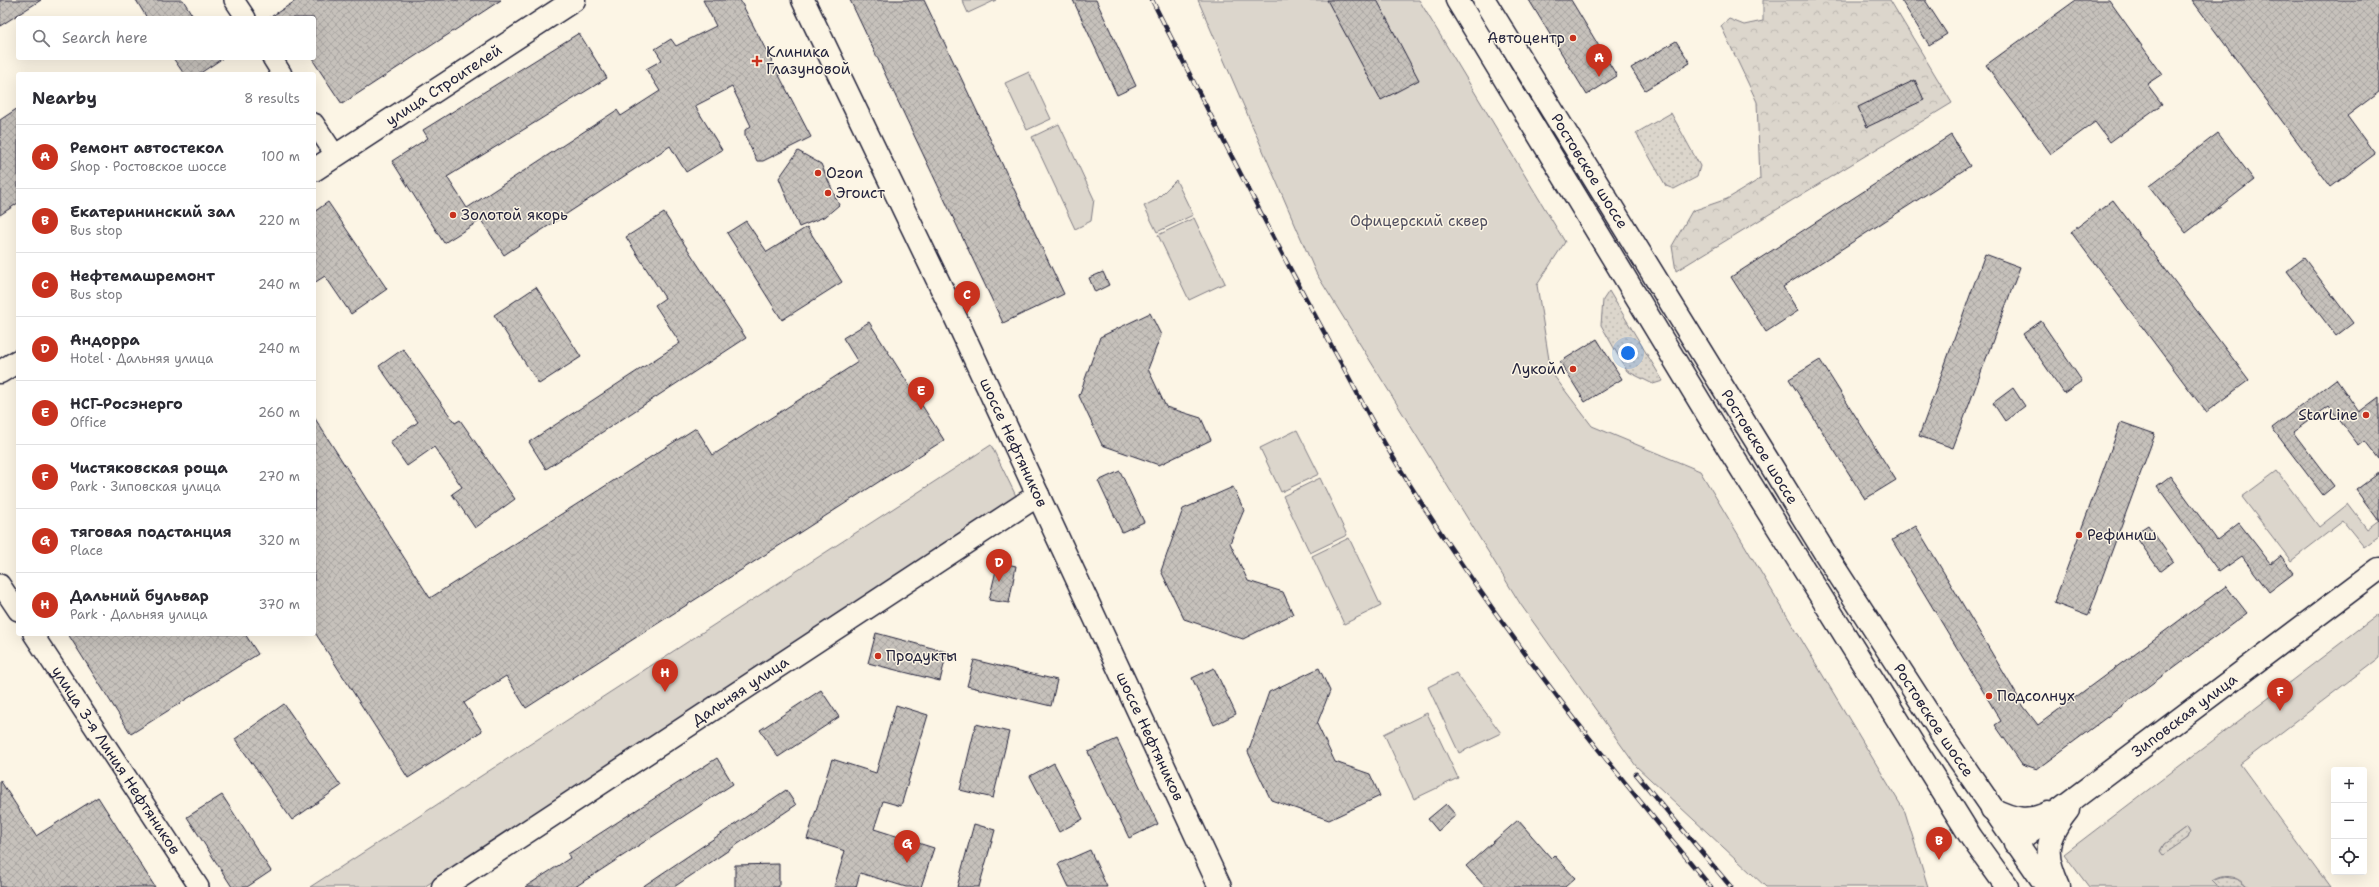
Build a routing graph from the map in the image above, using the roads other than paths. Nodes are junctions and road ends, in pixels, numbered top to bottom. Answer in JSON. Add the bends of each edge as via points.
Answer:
{"nodes":[{"id":1,"x":234,"y":0,"type":"edge"},
{"id":2,"x":574,"y":0,"type":"edge"},
{"id":3,"x":803,"y":0,"type":"edge"},
{"id":4,"x":1457,"y":0,"type":"edge"},
{"id":5,"x":1484,"y":0,"type":"edge"},
{"id":6,"x":245,"y":16,"type":"edge"},
{"id":7,"x":273,"y":60,"type":"edge"},
{"id":8,"x":281,"y":72,"type":"edge"},
{"id":9,"x":316,"y":126,"type":"edge"},
{"id":10,"x":336,"y":156,"type":"junction"},
{"id":11,"x":316,"y":169,"type":"edge"},
{"id":12,"x":16,"y":362,"type":"edge"},
{"id":13,"x":0,"y":372,"type":"edge"},
{"id":14,"x":1038,"y":496,"type":"junction"},
{"id":15,"x":2379,"y":569,"type":"edge"},
{"id":16,"x":0,"y":584,"type":"edge"},
{"id":17,"x":16,"y":608,"type":"edge"},
{"id":18,"x":34,"y":636,"type":"edge"},
{"id":19,"x":2074,"y":799,"type":"junction"},
{"id":20,"x":1992,"y":810,"type":"junction"},
{"id":21,"x":2015,"y":843,"type":"junction"},
{"id":22,"x":1989,"y":863,"type":"junction"},
{"id":23,"x":199,"y":887,"type":"edge"},
{"id":24,"x":443,"y":887,"type":"edge"},
{"id":25,"x":1220,"y":887,"type":"edge"},
{"id":26,"x":2007,"y":887,"type":"edge"},
{"id":27,"x":2047,"y":887,"type":"edge"},
{"id":28,"x":2059,"y":887,"type":"edge"}],
"edges":[{"from":1,"to":6,"type":"street"},
{"from":2,"to":10,"type":"main road","name":"улица Строителей"},
{"from":3,"to":14,"type":"main road","name":"шоссе Нефтяников"},
{"from":4,"to":22,"type":"main road","name":"Ростовское шоссе","via":[[1717,430]]},
{"from":5,"to":20,"type":"main road","name":"Ростовское шоссе","via":[[1825,553]]},
{"from":7,"to":8,"type":"street"},
{"from":9,"to":10,"type":"street"},
{"from":10,"to":11,"type":"main road","name":"улица Строителей"},
{"from":12,"to":13,"type":"main road"},
{"from":14,"to":24,"type":"main road","name":"Дальняя улица"},
{"from":14,"to":25,"type":"main road","name":"шоссе Нефтяников"},
{"from":15,"to":19,"type":"main road","name":"Зиповская улица"},
{"from":16,"to":17,"type":"street"},
{"from":18,"to":23,"type":"street","name":"улица 3-я Линия Нефтяников"},
{"from":19,"to":20,"type":"main road","via":[[2038,818],[2010,818]]},
{"from":19,"to":21,"type":"main road","name":"Зиповская улица"},
{"from":19,"to":28,"type":"main road","via":[[2049,838],[2049,865]]},
{"from":20,"to":21,"type":"main road","name":"Ростовское шоссе"},
{"from":21,"to":22,"type":"main road","name":"Зиповская улица"},
{"from":21,"to":27,"type":"main road","name":"Ростовское шоссе"},
{"from":22,"to":26,"type":"main road","name":"Ростовское шоссе"}]}
